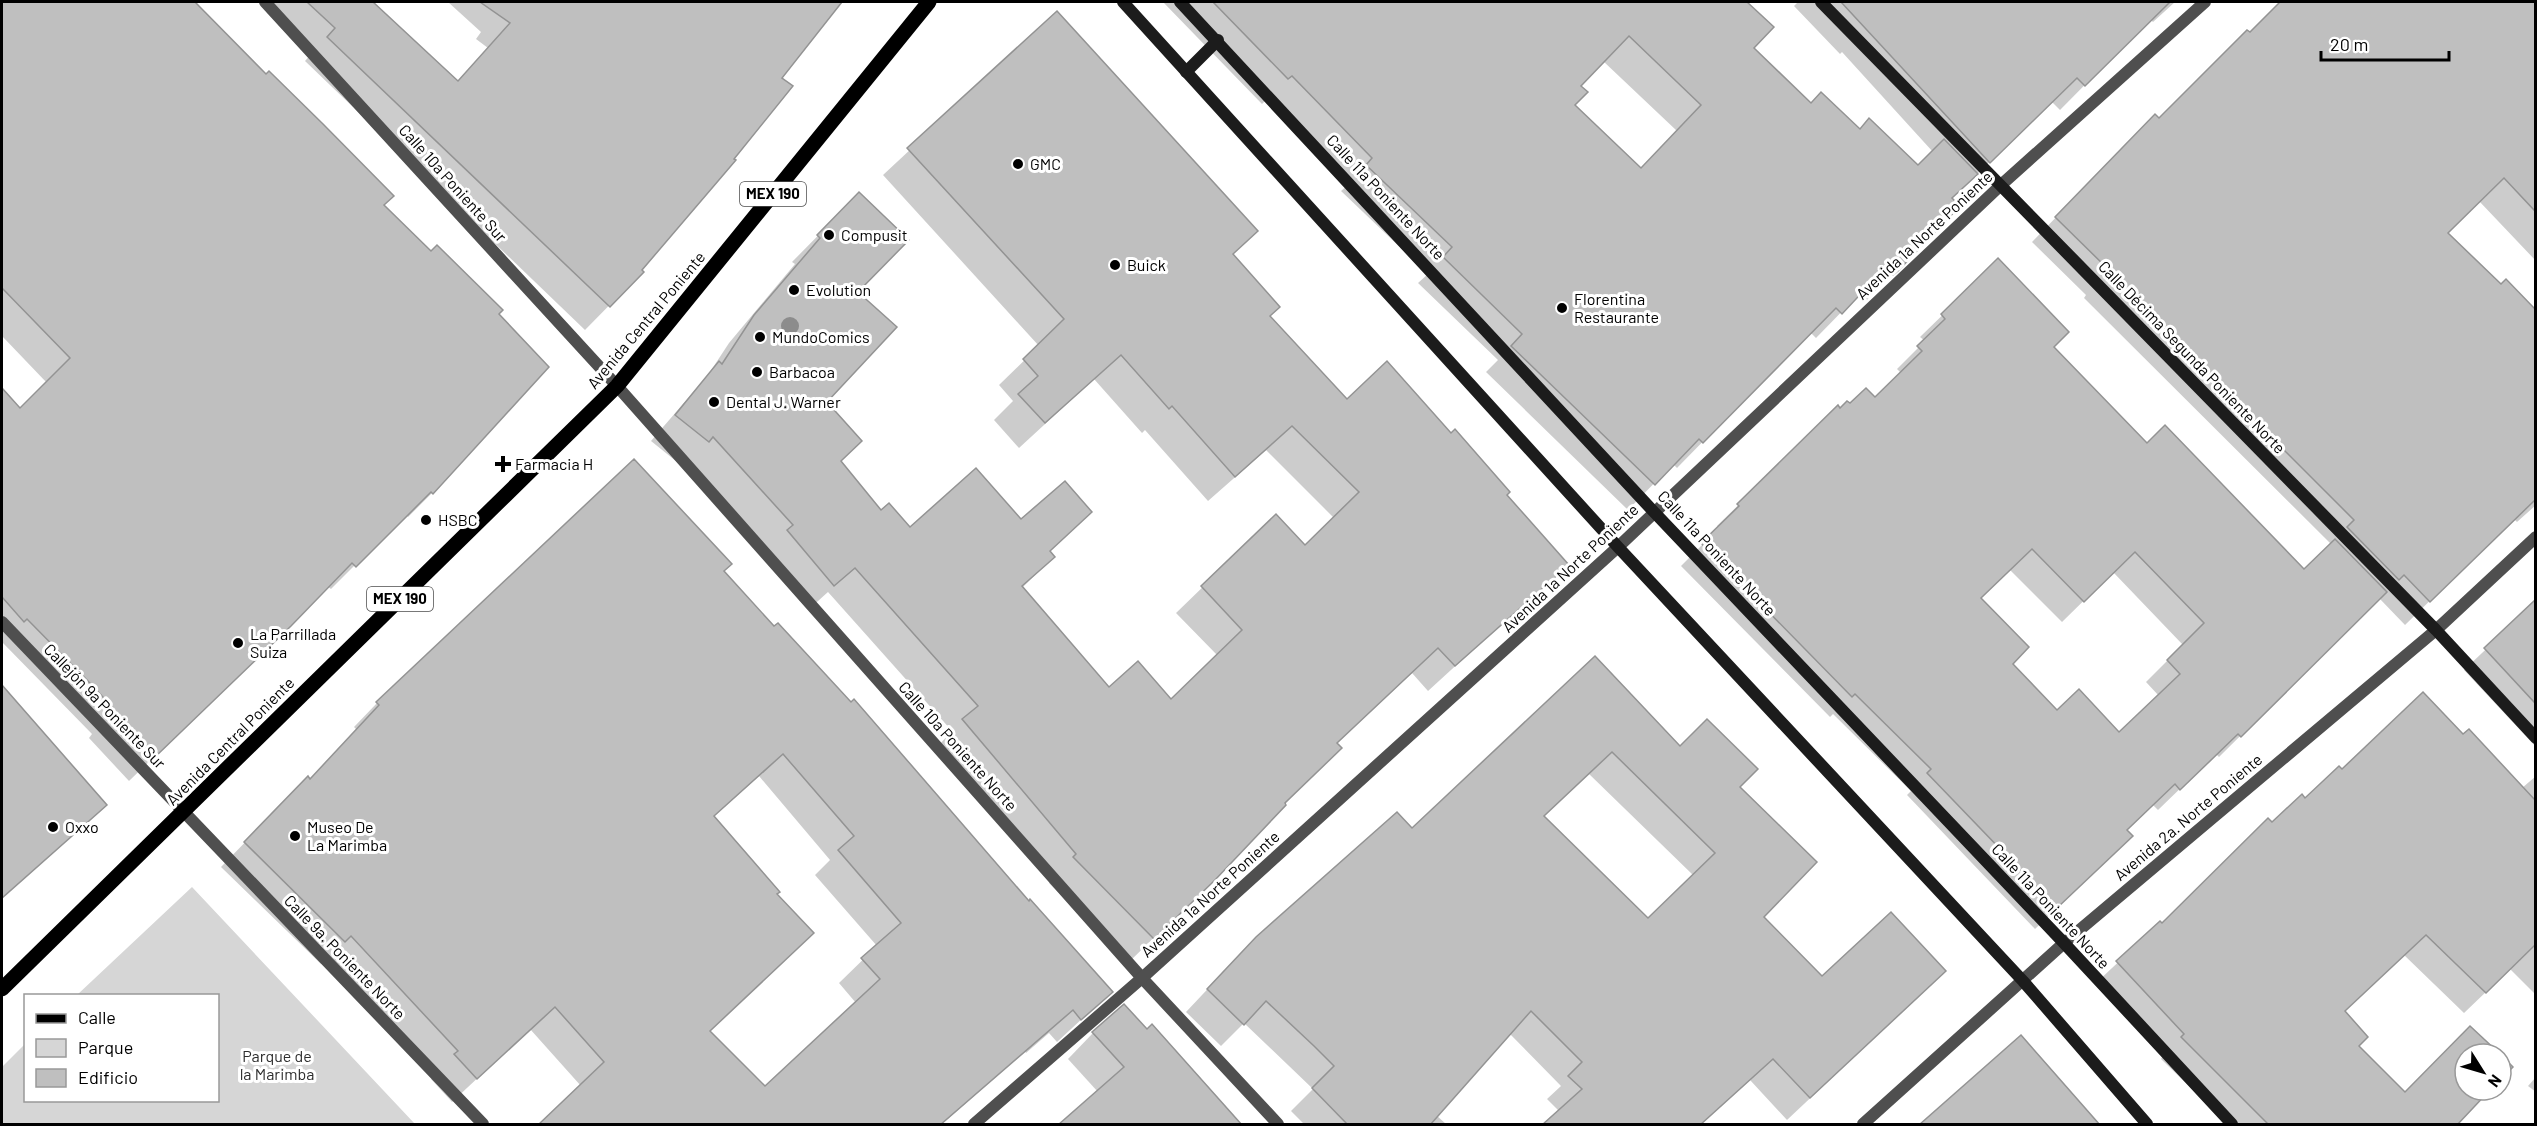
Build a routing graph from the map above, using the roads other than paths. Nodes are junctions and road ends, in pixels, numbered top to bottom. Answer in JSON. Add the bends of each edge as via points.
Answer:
{"nodes":[{"id":1,"x":265,"y":2,"type":"edge"},
{"id":2,"x":929,"y":2,"type":"edge"},
{"id":3,"x":1123,"y":2,"type":"edge"},
{"id":4,"x":1180,"y":2,"type":"edge"},
{"id":5,"x":1821,"y":2,"type":"edge"},
{"id":6,"x":2205,"y":2,"type":"edge"},
{"id":7,"x":1218,"y":40,"type":"junction"},
{"id":8,"x":1186,"y":72,"type":"junction"},
{"id":9,"x":2001,"y":185,"type":"junction"},
{"id":10,"x":617,"y":386,"type":"junction"},
{"id":11,"x":1654,"y":512,"type":"junction"},
{"id":12,"x":2535,"y":537,"type":"edge"},
{"id":13,"x":1618,"y":547,"type":"junction"},
{"id":14,"x":2,"y":622,"type":"edge"},
{"id":15,"x":2436,"y":630,"type":"junction"},
{"id":16,"x":2535,"y":738,"type":"edge"},
{"id":17,"x":184,"y":812,"type":"junction"},
{"id":18,"x":2064,"y":943,"type":"junction"},
{"id":19,"x":1142,"y":978,"type":"junction"},
{"id":20,"x":2023,"y":981,"type":"junction"},
{"id":21,"x":2,"y":989,"type":"edge"},
{"id":22,"x":483,"y":1125,"type":"edge"},
{"id":23,"x":974,"y":1125,"type":"edge"},
{"id":24,"x":1278,"y":1125,"type":"edge"},
{"id":25,"x":1863,"y":1125,"type":"edge"},
{"id":26,"x":2147,"y":1125,"type":"edge"},
{"id":27,"x":2232,"y":1125,"type":"edge"}],
"edges":[{"from":1,"to":10,"type":"street","name":"Calle 10a Poniente Sur"},
{"from":2,"to":10,"type":"main road","name":"Avenida Central Poniente","number":"MEX 190"},
{"from":3,"to":8,"type":"main road"},
{"from":4,"to":7,"type":"main road","name":"Calle 11a Poniente Norte"},
{"from":5,"to":9,"type":"main road","name":"Calle Décima Segunda Poniente Norte"},
{"from":6,"to":9,"type":"street","name":"Avenida 1a Norte Poniente"},
{"from":7,"to":8,"type":"main road"},
{"from":7,"to":11,"type":"main road","name":"Calle 11a Poniente Norte"},
{"from":8,"to":13,"type":"main road"},
{"from":9,"to":11,"type":"street","name":"Avenida 1a Norte Poniente"},
{"from":9,"to":15,"type":"main road","name":"Calle Décima Segunda Poniente Norte"},
{"from":10,"to":17,"type":"main road","name":"Avenida Central Poniente","number":"MEX 190"},
{"from":10,"to":19,"type":"street","name":"Calle 10a Poniente Norte"},
{"from":11,"to":13,"type":"street","name":"Avenida 1a Norte Poniente"},
{"from":11,"to":18,"type":"main road","name":"Calle 11a Poniente Norte"},
{"from":12,"to":15,"type":"street","name":"Avenida 2a. Norte Poniente"},
{"from":13,"to":19,"type":"street","name":"Avenida 1a Norte Poniente"},
{"from":13,"to":20,"type":"main road"},
{"from":14,"to":17,"type":"street","name":"Callejón 9a Poniente Sur"},
{"from":15,"to":16,"type":"main road","name":"Calle Décima Segunda Poniente Norte"},
{"from":15,"to":18,"type":"street","name":"Avenida 2a. Norte Poniente"},
{"from":17,"to":21,"type":"main road","name":"Avenida Central Poniente","number":"MEX 190"},
{"from":17,"to":22,"type":"street","name":"Calle 9a. Poniente Norte"},
{"from":18,"to":20,"type":"street","name":"Avenida 2a. Norte Poniente"},
{"from":18,"to":27,"type":"main road","name":"Calle 11a Poniente Norte"},
{"from":19,"to":23,"type":"street","name":"Avenida 1a Norte Poniente"},
{"from":19,"to":24,"type":"street","name":"Calle 10a Poniente Norte"},
{"from":20,"to":25,"type":"street","name":"Avenida 2a. Norte Poniente"},
{"from":20,"to":26,"type":"main road"}]}
